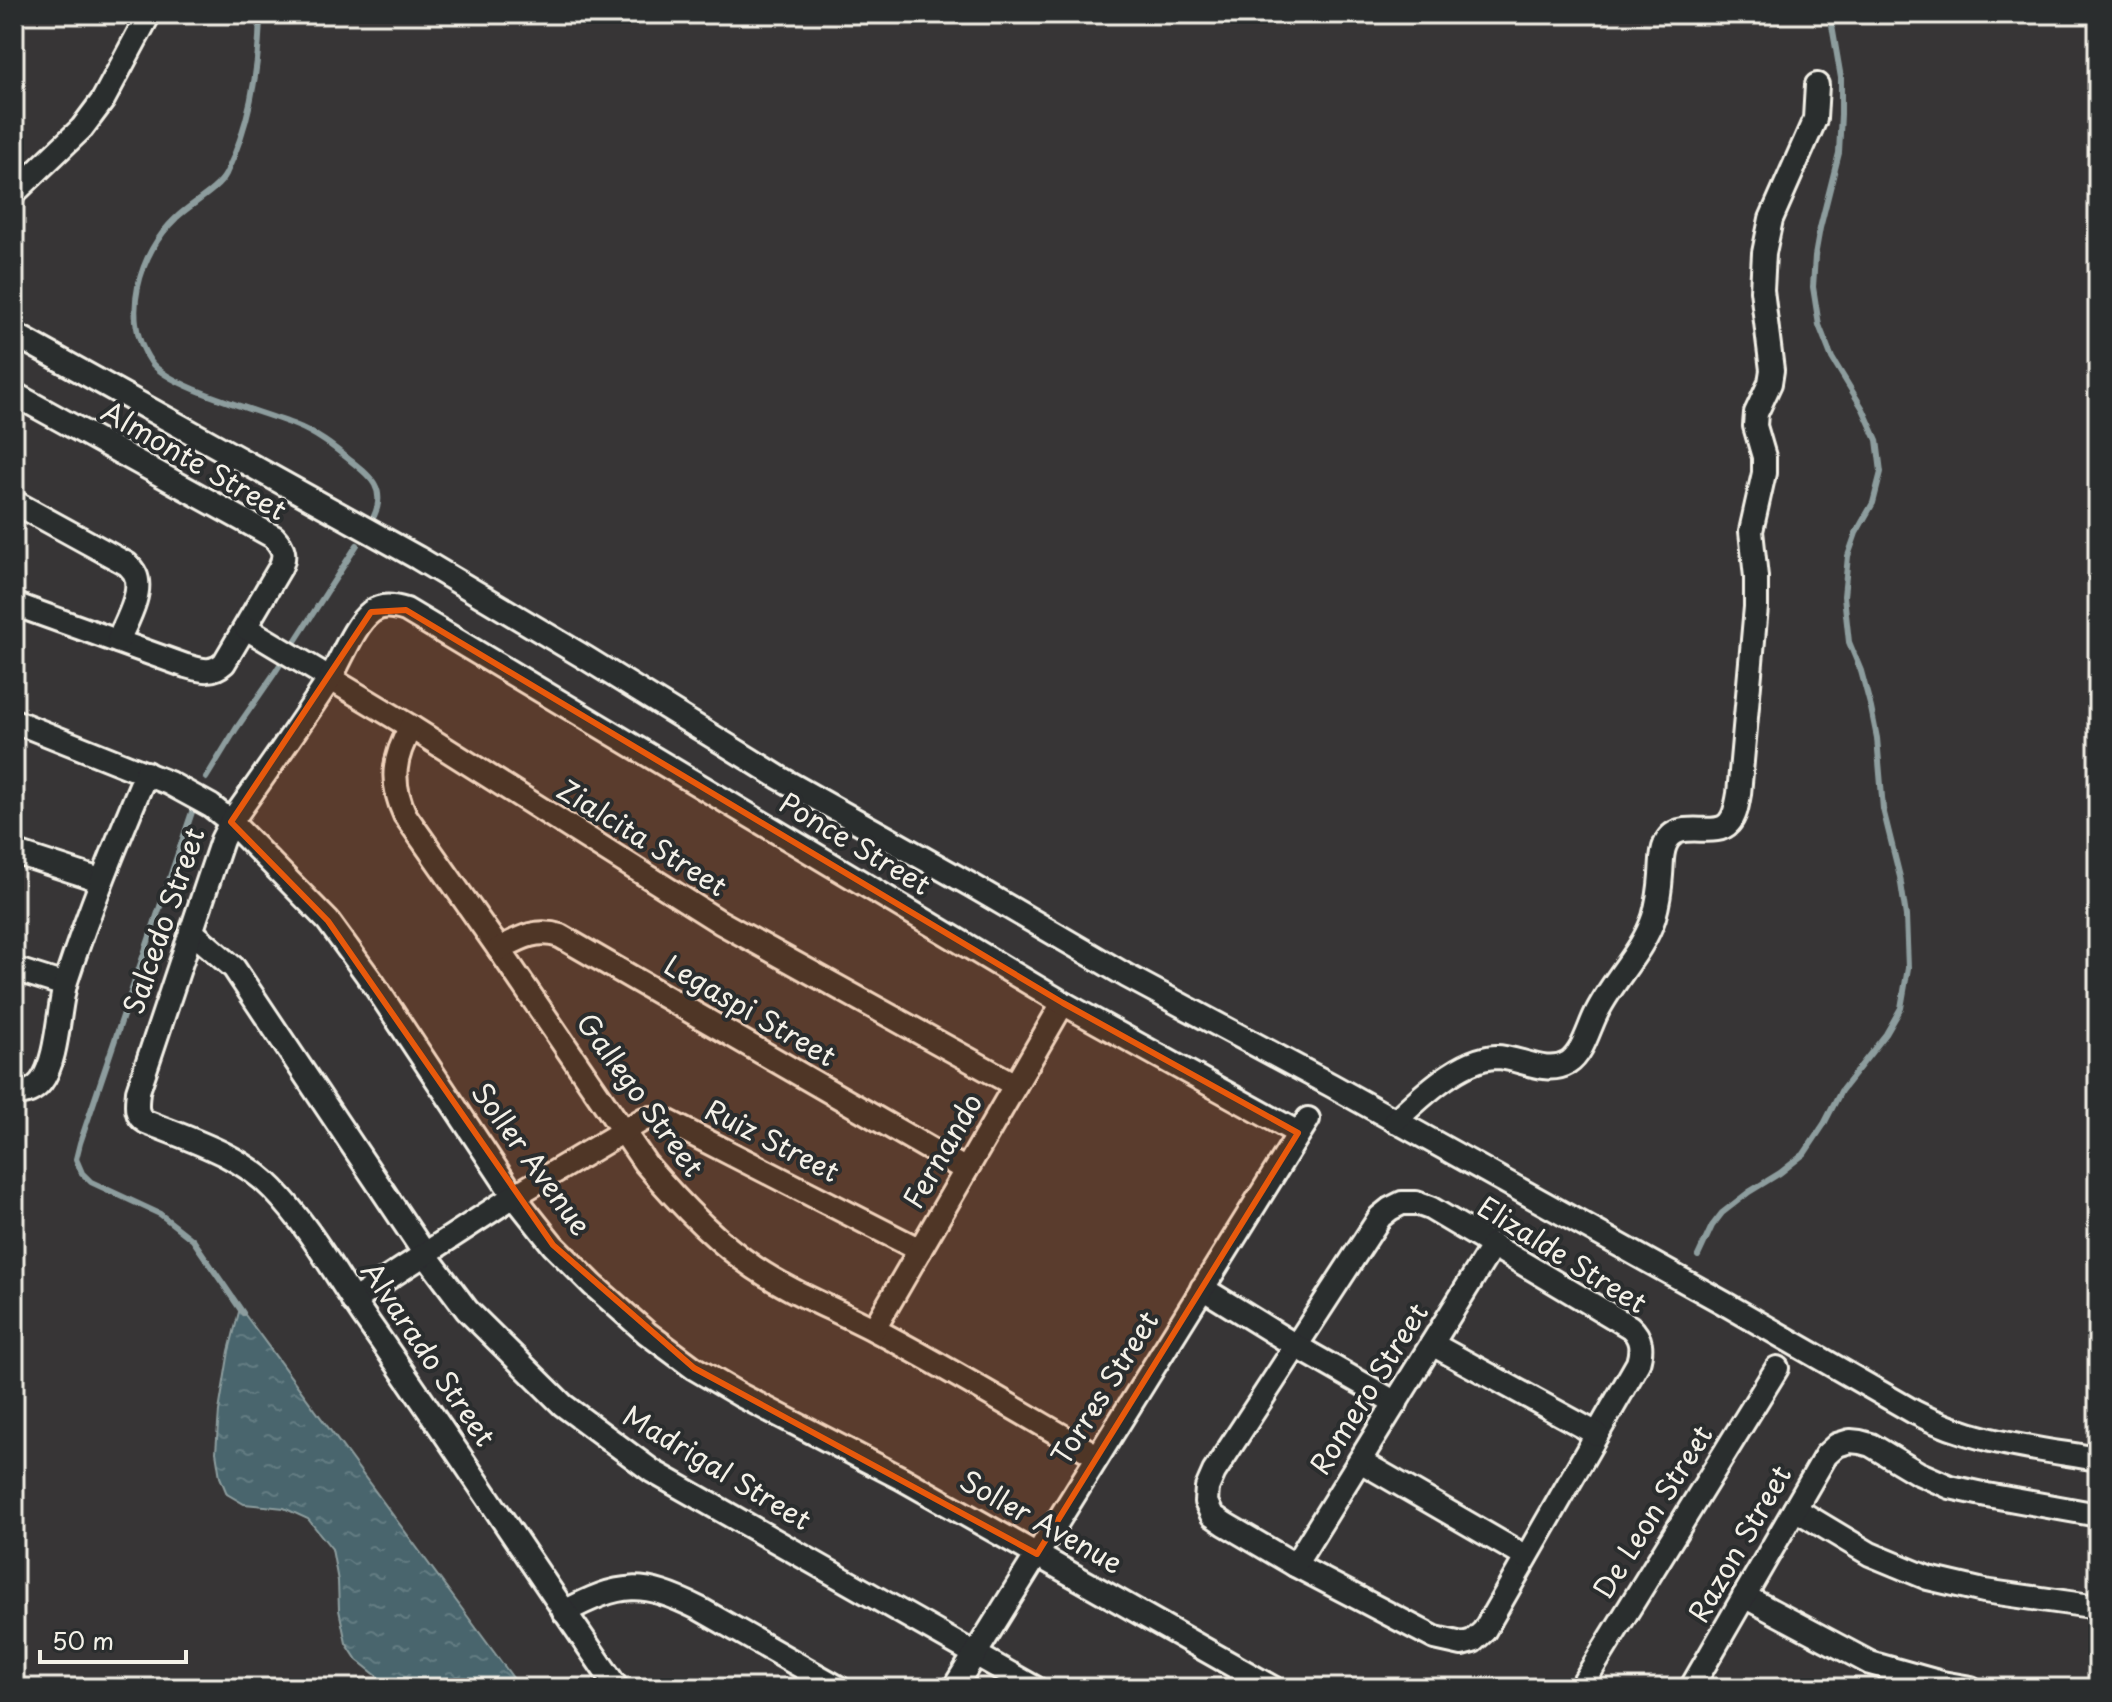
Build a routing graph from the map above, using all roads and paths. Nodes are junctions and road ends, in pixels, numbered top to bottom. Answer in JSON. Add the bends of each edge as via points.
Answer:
{"nodes":[{"id":1,"x":149,"y":14,"type":"edge"},
{"id":2,"x":1817,"y":85,"type":"dead end"},
{"id":3,"x":14,"y":193,"type":"edge"},
{"id":4,"x":14,"y":334,"type":"edge"},
{"id":5,"x":14,"y":394,"type":"edge"},
{"id":6,"x":14,"y":502,"type":"edge"},
{"id":7,"x":14,"y":604,"type":"edge"},
{"id":8,"x":383,"y":606,"type":"joint"},
{"id":9,"x":246,"y":628,"type":"junction"},
{"id":10,"x":118,"y":641,"type":"junction"},
{"id":11,"x":329,"y":679,"type":"junction"},
{"id":12,"x":14,"y":721,"type":"edge"},
{"id":13,"x":411,"y":727,"type":"junction"},
{"id":14,"x":146,"y":773,"type":"junction"},
{"id":15,"x":231,"y":822,"type":"junction"},
{"id":16,"x":14,"y":852,"type":"edge"},
{"id":17,"x":100,"y":880,"type":"junction"},
{"id":18,"x":191,"y":931,"type":"junction"},
{"id":19,"x":499,"y":949,"type":"junction"},
{"id":20,"x":14,"y":969,"type":"edge"},
{"id":21,"x":65,"y":985,"type":"junction"},
{"id":22,"x":1063,"y":1003,"type":"junction"},
{"id":23,"x":1015,"y":1085,"type":"junction"},
{"id":24,"x":14,"y":1094,"type":"edge"},
{"id":25,"x":137,"y":1112,"type":"joint"},
{"id":26,"x":1395,"y":1121,"type":"junction"},
{"id":27,"x":1303,"y":1126,"type":"joint"},
{"id":28,"x":624,"y":1130,"type":"junction"},
{"id":29,"x":966,"y":1170,"type":"junction"},
{"id":30,"x":514,"y":1196,"type":"junction"},
{"id":31,"x":1493,"y":1245,"type":"junction"},
{"id":32,"x":920,"y":1250,"type":"junction"},
{"id":33,"x":425,"y":1254,"type":"junction"},
{"id":34,"x":1202,"y":1288,"type":"junction"},
{"id":35,"x":353,"y":1301,"type":"junction"},
{"id":36,"x":874,"y":1329,"type":"junction"},
{"id":37,"x":1432,"y":1344,"type":"junction"},
{"id":38,"x":1296,"y":1346,"type":"junction"},
{"id":39,"x":1777,"y":1368,"type":"dead end"},
{"id":40,"x":1396,"y":1403,"type":"junction"},
{"id":41,"x":1597,"y":1434,"type":"junction"},
{"id":42,"x":1097,"y":1456,"type":"junction"},
{"id":43,"x":2098,"y":1459,"type":"edge"},
{"id":44,"x":1360,"y":1461,"type":"junction"},
{"id":45,"x":1795,"y":1509,"type":"junction"},
{"id":46,"x":2098,"y":1515,"type":"edge"},
{"id":47,"x":1037,"y":1554,"type":"junction"},
{"id":48,"x":1526,"y":1557,"type":"junction"},
{"id":49,"x":1295,"y":1565,"type":"junction"},
{"id":50,"x":1744,"y":1596,"type":"junction"},
{"id":51,"x":2098,"y":1607,"type":"edge"},
{"id":52,"x":564,"y":1612,"type":"junction"},
{"id":53,"x":975,"y":1654,"type":"junction"},
{"id":54,"x":1695,"y":1687,"type":"edge"},
{"id":55,"x":617,"y":1688,"type":"edge"},
{"id":56,"x":839,"y":1688,"type":"edge"},
{"id":57,"x":954,"y":1688,"type":"edge"},
{"id":58,"x":1035,"y":1688,"type":"edge"},
{"id":59,"x":1273,"y":1688,"type":"edge"},
{"id":60,"x":1580,"y":1688,"type":"edge"},
{"id":61,"x":1971,"y":1688,"type":"edge"}],
"edges":[{"from":1,"to":3,"type":"street","via":[[82,128]]},
{"from":2,"to":26,"type":"street","via":[[1815,119],[1771,219],[1764,253],[1762,290],[1772,370],[1756,413],[1764,473],[1751,531],[1756,607],[1735,812],[1722,828],[1685,829],[1665,843],[1653,921],[1600,1003],[1575,1056],[1551,1067],[1512,1058],[1479,1060],[1437,1085]]},
{"from":4,"to":26,"type":"street","via":[[418,558],[780,778],[1127,976]]},
{"from":5,"to":9,"type":"street","name":"Almonte Street","via":[[274,537],[284,560]]},
{"from":6,"to":10,"type":"street","via":[[135,573],[136,597]]},
{"from":7,"to":10,"type":"street","name":"Almonte Street"},
{"from":8,"to":11,"type":"street","name":"Salcedo Street","via":[[361,623]]},
{"from":8,"to":22,"type":"street","name":"Ponce Street","via":[[406,610]]},
{"from":9,"to":10,"type":"street","name":"Almonte Street","via":[[224,663],[210,671]]},
{"from":9,"to":11,"type":"street","name":"Zialcita Street"},
{"from":11,"to":13,"type":"street","name":"Zialcita Street"},
{"from":11,"to":15,"type":"street","name":"Salcedo Street"},
{"from":12,"to":14,"type":"street","name":"Soller Avenue"},
{"from":13,"to":19,"type":"street","name":"Gallego Street","via":[[396,767],[400,804]]},
{"from":13,"to":23,"type":"street","name":"Zialcita Street","via":[[720,922]]},
{"from":14,"to":15,"type":"street","name":"Soller Avenue","via":[[190,793]]},
{"from":14,"to":17,"type":"street"},
{"from":15,"to":18,"type":"street","name":"Salcedo Street"},
{"from":15,"to":30,"type":"street","name":"Soller Avenue","via":[[328,921]]},
{"from":16,"to":17,"type":"street"},
{"from":17,"to":21,"type":"street"},
{"from":18,"to":25,"type":"street","name":"Salcedo Street","via":[[138,1091]]},
{"from":18,"to":33,"type":"street","name":"Madrigal Street","via":[[234,968]]},
{"from":19,"to":28,"type":"street","name":"Gallego Street"},
{"from":19,"to":29,"type":"street","name":"Legaspi Street","via":[[529,934],[560,936]]},
{"from":20,"to":21,"type":"street"},
{"from":21,"to":24,"type":"street","via":[[41,1083],[26,1094]]},
{"from":22,"to":23,"type":"street","name":"Fernando"},
{"from":22,"to":27,"type":"street","name":"Ponce Street"},
{"from":23,"to":29,"type":"street","name":"Fernando"},
{"from":25,"to":35,"type":"street","name":"Alvarado Street","via":[[146,1122],[246,1166],[273,1189],[323,1252]]},
{"from":26,"to":43,"type":"street","via":[[1937,1424],[1984,1440]]},
{"from":27,"to":34,"type":"street","name":"Torres Street"},
{"from":28,"to":30,"type":"street","name":"Ruiz Street"},
{"from":28,"to":32,"type":"street","name":"Ruiz Street","via":[[644,1119],[663,1119]]},
{"from":28,"to":36,"type":"street","name":"Gallego Street","via":[[663,1185],[726,1246],[756,1269]]},
{"from":29,"to":32,"type":"street","name":"Fernando"},
{"from":30,"to":33,"type":"street","name":"Ruiz Street"},
{"from":30,"to":47,"type":"street","name":"Soller Avenue","via":[[593,1285],[694,1368]]},
{"from":31,"to":37,"type":"street","name":"Romero Street"},
{"from":31,"to":38,"type":"street","name":"Elizalde Street","via":[[1416,1203],[1390,1209]]},
{"from":31,"to":41,"type":"street","name":"Elizalde Street","via":[[1637,1333],[1638,1363]]},
{"from":32,"to":36,"type":"street","name":"Fernando"},
{"from":33,"to":35,"type":"street","name":"Ruiz Street"},
{"from":33,"to":53,"type":"street","name":"Madrigal Street","via":[[467,1310],[563,1405],[652,1471]]},
{"from":34,"to":38,"type":"street"},
{"from":34,"to":42,"type":"street","name":"Torres Street"},
{"from":35,"to":52,"type":"street","name":"Alvarado Street"},
{"from":36,"to":42,"type":"street","name":"Gallego Street"},
{"from":37,"to":40,"type":"street","name":"Romero Street"},
{"from":37,"to":41,"type":"street"},
{"from":38,"to":40,"type":"street"},
{"from":38,"to":49,"type":"street","name":"Elizalde Street","via":[[1214,1472],[1206,1502],[1212,1515]]},
{"from":39,"to":60,"type":"street","name":"De Leon Street"},
{"from":40,"to":44,"type":"street","name":"Romero Street"},
{"from":41,"to":48,"type":"street","name":"Elizalde Street"},
{"from":42,"to":47,"type":"street","name":"Torres Street"},
{"from":44,"to":48,"type":"street"},
{"from":44,"to":49,"type":"street","name":"Romero Street"},
{"from":45,"to":46,"type":"street","name":"Razon Street","via":[[1826,1455],[1850,1441],[1871,1445],[1950,1487]]},
{"from":45,"to":50,"type":"street","name":"Razon Street"},
{"from":45,"to":51,"type":"street","via":[[1870,1554],[1928,1578]]},
{"from":47,"to":53,"type":"street","name":"Torres Street"},
{"from":47,"to":59,"type":"street","name":"Soller Avenue"},
{"from":48,"to":49,"type":"street","name":"Elizalde Street","via":[[1484,1631],[1462,1644],[1435,1638]]},
{"from":50,"to":54,"type":"street","name":"Razon Street"},
{"from":50,"to":61,"type":"street","via":[[1870,1663]]},
{"from":52,"to":55,"type":"street","name":"Alvarado Street"},
{"from":52,"to":56,"type":"street","via":[[616,1589],[653,1590],[700,1609]]},
{"from":53,"to":57,"type":"street","name":"Torres Street"},
{"from":53,"to":58,"type":"street","name":"Madrigal Street"}]}
